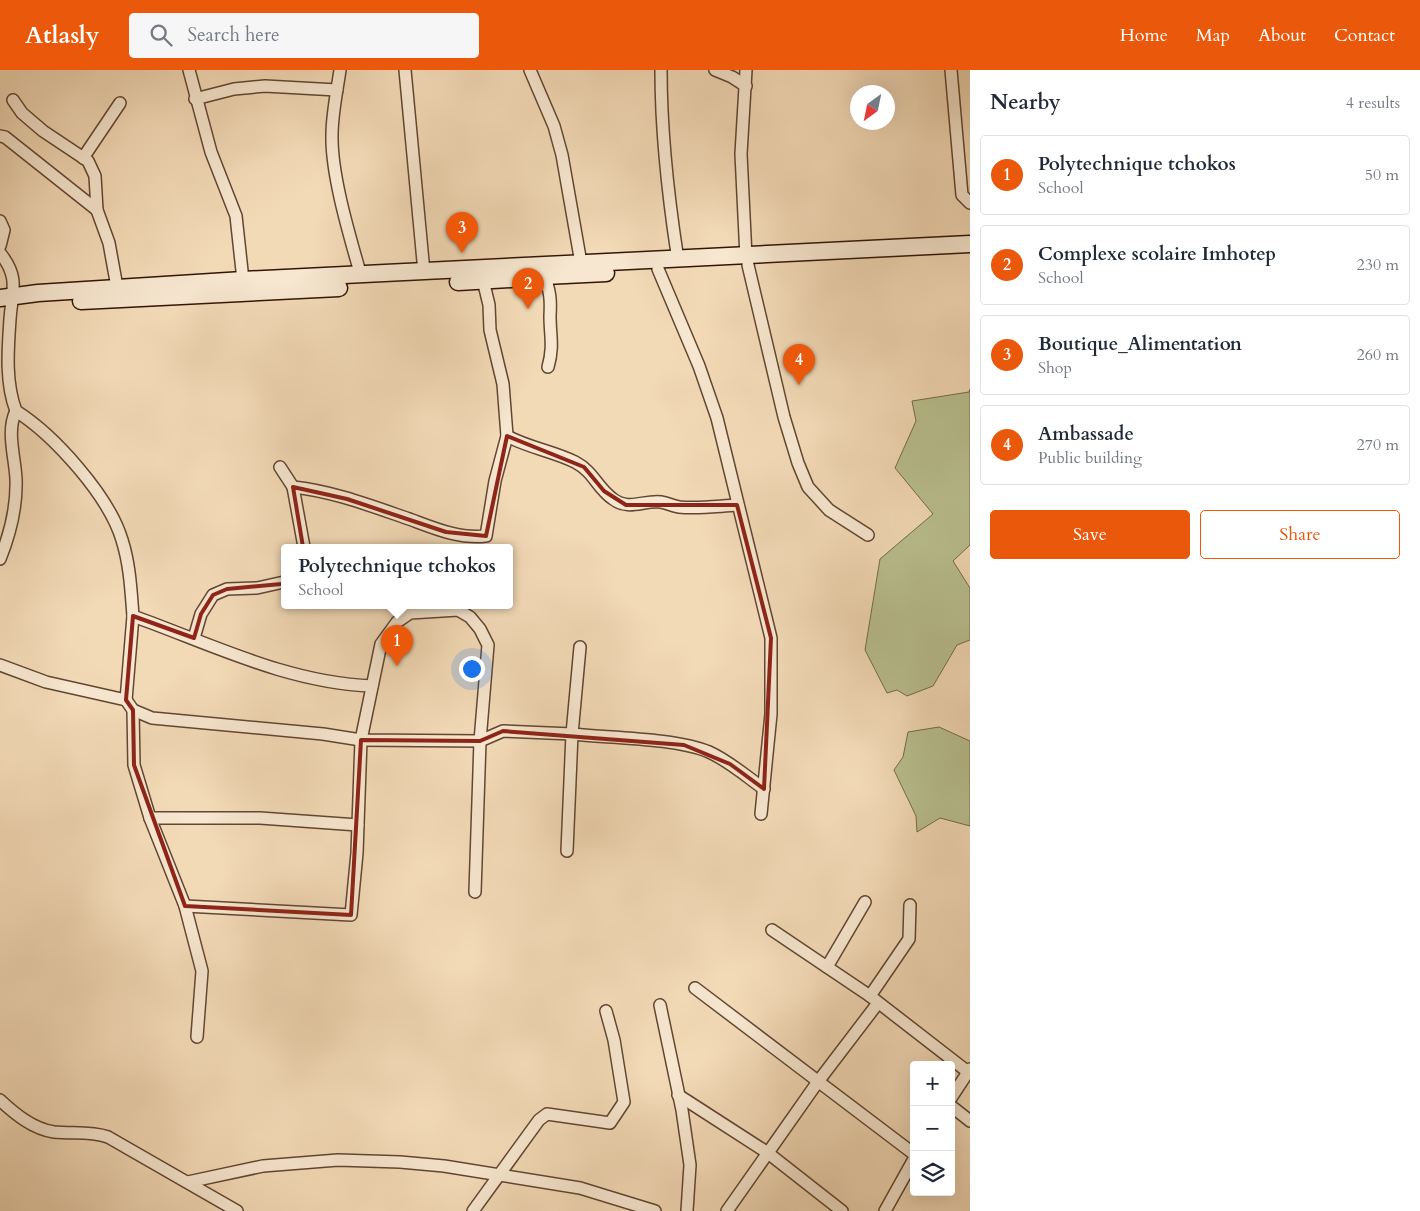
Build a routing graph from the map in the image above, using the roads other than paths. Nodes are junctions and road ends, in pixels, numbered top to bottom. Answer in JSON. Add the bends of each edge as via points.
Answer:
{"nodes":[{"id":1,"x":189,"y":70,"type":"edge"},
{"id":2,"x":340,"y":70,"type":"edge"},
{"id":3,"x":405,"y":70,"type":"edge"},
{"id":4,"x":530,"y":70,"type":"edge"},
{"id":5,"x":661,"y":70,"type":"edge"},
{"id":6,"x":715,"y":70,"type":"edge"},
{"id":7,"x":746,"y":70,"type":"edge"},
{"id":8,"x":952,"y":70,"type":"edge"},
{"id":9,"x":746,"y":86,"type":"junction"},
{"id":10,"x":337,"y":90,"type":"junction"},
{"id":11,"x":195,"y":99,"type":"junction"},
{"id":12,"x":13,"y":100,"type":"dead end"},
{"id":13,"x":120,"y":103,"type":"dead end"},
{"id":14,"x":0,"y":136,"type":"edge"},
{"id":15,"x":83,"y":158,"type":"junction"},
{"id":16,"x":970,"y":202,"type":"edge"},
{"id":17,"x":97,"y":210,"type":"junction"},
{"id":18,"x":0,"y":222,"type":"edge"},
{"id":19,"x":970,"y":244,"type":"edge"},
{"id":20,"x":0,"y":246,"type":"edge"},
{"id":21,"x":0,"y":253,"type":"edge"},
{"id":22,"x":970,"y":254,"type":"edge"},
{"id":23,"x":678,"y":260,"type":"junction"},
{"id":24,"x":747,"y":261,"type":"junction"},
{"id":25,"x":581,"y":263,"type":"junction"},
{"id":26,"x":658,"y":269,"type":"junction"},
{"id":27,"x":424,"y":272,"type":"junction"},
{"id":28,"x":361,"y":276,"type":"junction"},
{"id":29,"x":545,"y":276,"type":"junction"},
{"id":30,"x":244,"y":280,"type":"junction"},
{"id":31,"x":484,"y":280,"type":"junction"},
{"id":32,"x":117,"y":287,"type":"junction"},
{"id":33,"x":6,"y":302,"type":"edge"},
{"id":34,"x":548,"y":367,"type":"dead end"},
{"id":35,"x":16,"y":410,"type":"junction"},
{"id":36,"x":507,"y":436,"type":"junction"},
{"id":37,"x":280,"y":466,"type":"dead end"},
{"id":38,"x":293,"y":487,"type":"junction"},
{"id":39,"x":737,"y":505,"type":"junction"},
{"id":40,"x":4,"y":535,"type":"edge"},
{"id":41,"x":868,"y":536,"type":"dead end"},
{"id":42,"x":303,"y":544,"type":"edge"},
{"id":43,"x":0,"y":559,"type":"edge"},
{"id":44,"x":281,"y":583,"type":"edge"},
{"id":45,"x":133,"y":616,"type":"junction"},
{"id":46,"x":194,"y":638,"type":"junction"},
{"id":47,"x":580,"y":648,"type":"dead end"},
{"id":48,"x":0,"y":665,"type":"edge"},
{"id":49,"x":372,"y":686,"type":"junction"},
{"id":50,"x":129,"y":705,"type":"junction"},
{"id":51,"x":572,"y":734,"type":"junction"},
{"id":52,"x":361,"y":740,"type":"junction"},
{"id":53,"x":480,"y":741,"type":"junction"},
{"id":54,"x":764,"y":789,"type":"junction"},
{"id":55,"x":762,"y":814,"type":"dead end"},
{"id":56,"x":150,"y":818,"type":"junction"},
{"id":57,"x":358,"y":825,"type":"junction"},
{"id":58,"x":567,"y":851,"type":"dead end"},
{"id":59,"x":475,"y":892,"type":"dead end"},
{"id":60,"x":865,"y":902,"type":"dead end"},
{"id":61,"x":910,"y":905,"type":"dead end"},
{"id":62,"x":185,"y":906,"type":"junction"},
{"id":63,"x":772,"y":930,"type":"dead end"},
{"id":64,"x":827,"y":967,"type":"junction"},
{"id":65,"x":695,"y":988,"type":"dead end"},
{"id":66,"x":874,"y":1000,"type":"junction"},
{"id":67,"x":660,"y":1005,"type":"dead end"},
{"id":68,"x":606,"y":1011,"type":"dead end"},
{"id":69,"x":197,"y":1037,"type":"dead end"},
{"id":70,"x":969,"y":1071,"type":"edge"},
{"id":71,"x":817,"y":1083,"type":"junction"},
{"id":72,"x":955,"y":1092,"type":"edge"},
{"id":73,"x":678,"y":1095,"type":"junction"},
{"id":74,"x":0,"y":1100,"type":"edge"},
{"id":75,"x":955,"y":1109,"type":"edge"},
{"id":76,"x":970,"y":1121,"type":"edge"},
{"id":77,"x":910,"y":1151,"type":"edge"},
{"id":78,"x":768,"y":1152,"type":"junction"},
{"id":79,"x":910,"y":1166,"type":"edge"},
{"id":80,"x":500,"y":1175,"type":"junction"},
{"id":81,"x":188,"y":1182,"type":"junction"},
{"id":82,"x":237,"y":1211,"type":"edge"},
{"id":83,"x":473,"y":1211,"type":"edge"},
{"id":84,"x":656,"y":1211,"type":"edge"},
{"id":85,"x":687,"y":1211,"type":"edge"},
{"id":86,"x":727,"y":1211,"type":"edge"},
{"id":87,"x":842,"y":1211,"type":"edge"},
{"id":88,"x":885,"y":1211,"type":"edge"}],
"edges":[{"from":1,"to":11,"type":"street"},
{"from":2,"to":10,"type":"street"},
{"from":3,"to":27,"type":"street"},
{"from":4,"to":25,"type":"street","via":[[554,126],[562,155]]},
{"from":5,"to":23,"type":"street","via":[[666,184]]},
{"from":6,"to":9,"type":"street"},
{"from":7,"to":9,"type":"street"},
{"from":8,"to":16,"type":"street","via":[[962,195]]},
{"from":9,"to":24,"type":"street","via":[[741,154]]},
{"from":10,"to":11,"type":"street","via":[[265,86],[234,89]]},
{"from":10,"to":28,"type":"street","via":[[333,154]]},
{"from":11,"to":30,"type":"street","via":[[236,216]]},
{"from":12,"to":15,"type":"street","via":[[22,113],[43,131]]},
{"from":13,"to":15,"type":"street"},
{"from":14,"to":17,"type":"street"},
{"from":15,"to":17,"type":"street","via":[[93,168]]},
{"from":17,"to":32,"type":"street","via":[[109,243]]},
{"from":18,"to":20,"type":"street","via":[[4,230]]},
{"from":19,"to":24,"type":"main road"},
{"from":21,"to":33,"type":"street","via":[[12,272]]},
{"from":22,"to":24,"type":"main road"},
{"from":23,"to":24,"type":"main road"},
{"from":23,"to":25,"type":"main road"},
{"from":24,"to":26,"type":"main road"},
{"from":24,"to":41,"type":"street","via":[[784,417],[808,487],[829,510]]},
{"from":25,"to":27,"type":"main road"},
{"from":26,"to":29,"type":"main road"},
{"from":26,"to":39,"type":"street","via":[[707,387]]},
{"from":27,"to":28,"type":"main road"},
{"from":28,"to":30,"type":"main road"},
{"from":29,"to":31,"type":"main road"},
{"from":29,"to":34,"type":"street","via":[[552,298],[552,352]]},
{"from":30,"to":32,"type":"main road"},
{"from":31,"to":33,"type":"main road","via":[[42,303]]},
{"from":31,"to":36,"type":"street","via":[[490,305],[490,330],[503,384]]},
{"from":32,"to":33,"type":"main road"},
{"from":33,"to":35,"type":"street","via":[[9,386]]},
{"from":35,"to":40,"type":"street","via":[[11,421],[16,480]]},
{"from":35,"to":45,"type":"street","via":[[79,470],[100,496],[122,538]]},
{"from":36,"to":38,"type":"street","via":[[486,536],[446,532],[347,499]]},
{"from":36,"to":39,"type":"street","via":[[522,445],[584,467],[604,491],[626,505],[661,502],[684,507]]},
{"from":37,"to":38,"type":"street"},
{"from":38,"to":42,"type":"street"},
{"from":39,"to":54,"type":"street","via":[[772,638],[771,714]]},
{"from":40,"to":43,"type":"street"},
{"from":44,"to":46,"type":"street","via":[[257,588],[227,589],[213,595],[201,614]]},
{"from":45,"to":46,"type":"street"},
{"from":45,"to":50,"type":"street"},
{"from":46,"to":49,"type":"street","via":[[300,676],[338,685]]},
{"from":47,"to":51,"type":"street"},
{"from":48,"to":50,"type":"street","via":[[46,682]]},
{"from":49,"to":52,"type":"street"},
{"from":49,"to":53,"type":"street","via":[[381,644],[397,622],[410,613],[458,610],[470,617],[488,645]]},
{"from":50,"to":52,"type":"street","via":[[152,718]]},
{"from":50,"to":56,"type":"street","via":[[134,765]]},
{"from":51,"to":53,"type":"street","via":[[502,731]]},
{"from":51,"to":54,"type":"street","via":[[684,745],[715,756]]},
{"from":51,"to":58,"type":"street"},
{"from":52,"to":53,"type":"street"},
{"from":52,"to":57,"type":"street"},
{"from":53,"to":59,"type":"street"},
{"from":54,"to":55,"type":"street"},
{"from":56,"to":57,"type":"street","via":[[260,818]]},
{"from":56,"to":62,"type":"street"},
{"from":57,"to":62,"type":"street","via":[[352,915]]},
{"from":60,"to":64,"type":"street"},
{"from":61,"to":66,"type":"street","via":[[910,939]]},
{"from":62,"to":69,"type":"street","via":[[202,971]]},
{"from":63,"to":64,"type":"street"},
{"from":64,"to":66,"type":"street"},
{"from":65,"to":71,"type":"street"},
{"from":66,"to":70,"type":"street"},
{"from":66,"to":71,"type":"street"},
{"from":67,"to":73,"type":"street"},
{"from":68,"to":80,"type":"street","via":[[624,1102],[610,1123],[547,1114],[539,1120]]},
{"from":70,"to":72,"type":"street"},
{"from":71,"to":77,"type":"street"},
{"from":71,"to":78,"type":"street"},
{"from":73,"to":78,"type":"street"},
{"from":73,"to":85,"type":"street","via":[[690,1165]]},
{"from":74,"to":81,"type":"street","via":[[33,1126],[53,1132],[93,1132]]},
{"from":75,"to":76,"type":"street"},
{"from":78,"to":86,"type":"street"},
{"from":78,"to":87,"type":"street"},
{"from":79,"to":88,"type":"street"},
{"from":80,"to":81,"type":"street","via":[[444,1166],[338,1160],[263,1166]]},
{"from":80,"to":83,"type":"street"},
{"from":80,"to":84,"type":"street","via":[[580,1188]]},
{"from":81,"to":82,"type":"street"}]}
